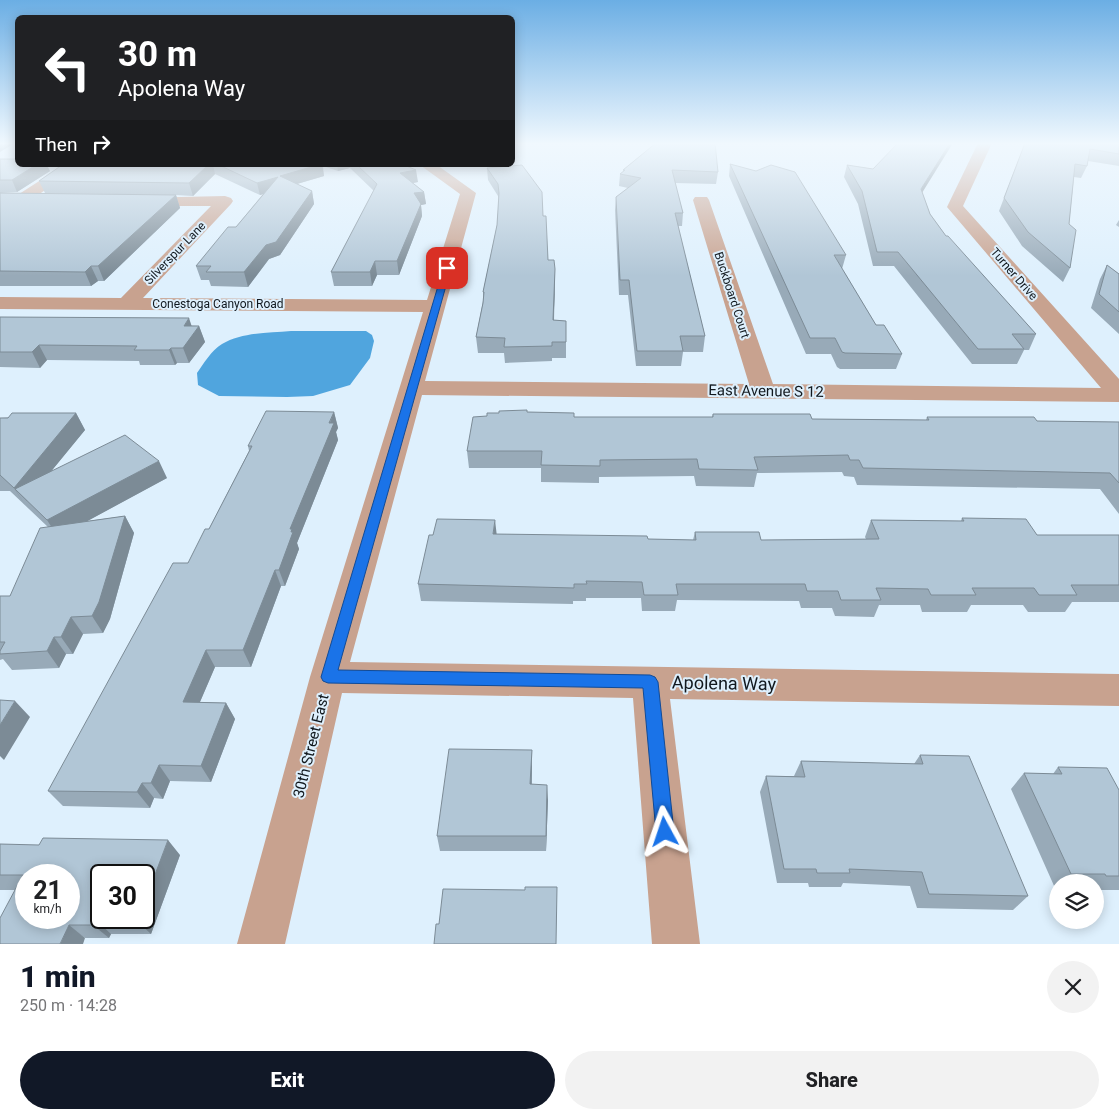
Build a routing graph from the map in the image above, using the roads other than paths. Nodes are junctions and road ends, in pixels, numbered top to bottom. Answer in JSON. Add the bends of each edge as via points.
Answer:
{"nodes":[{"id":1,"x":36,"y":187,"type":"edge"},
{"id":2,"x":459,"y":187,"type":"edge"},
{"id":3,"x":964,"y":187,"type":"edge"},
{"id":4,"x":51,"y":200,"type":"edge"},
{"id":5,"x":128,"y":200,"type":"edge"},
{"id":6,"x":701,"y":200,"type":"dead end"},
{"id":7,"x":0,"y":303,"type":"edge"},
{"id":8,"x":126,"y":304,"type":"junction"},
{"id":9,"x":436,"y":306,"type":"junction"},
{"id":10,"x":413,"y":388,"type":"junction"},
{"id":11,"x":763,"y":391,"type":"junction"},
{"id":12,"x":1119,"y":395,"type":"edge"},
{"id":13,"x":328,"y":677,"type":"junction"},
{"id":14,"x":650,"y":682,"type":"junction"},
{"id":15,"x":1119,"y":690,"type":"edge"},
{"id":16,"x":261,"y":944,"type":"edge"},
{"id":17,"x":676,"y":944,"type":"edge"}],
"edges":[{"from":1,"to":4,"type":"street","via":[[15,199]]},
{"from":2,"to":9,"type":"street","name":"30th Street East","via":[[468,193]]},
{"from":3,"to":12,"type":"street","name":"Turner Drive","via":[[955,207]]},
{"from":5,"to":8,"type":"street","name":"Silverspur Lane","via":[[225,202]]},
{"from":6,"to":11,"type":"street","name":"Buckboard Court"},
{"from":7,"to":8,"type":"street","name":"Conestoga Canyon Road"},
{"from":8,"to":9,"type":"street","name":"Conestoga Canyon Road"},
{"from":9,"to":10,"type":"street","name":"30th Street East"},
{"from":10,"to":11,"type":"street","name":"East Avenue S 12"},
{"from":10,"to":13,"type":"street","name":"30th Street East"},
{"from":11,"to":12,"type":"street","name":"East Avenue S 12"},
{"from":13,"to":14,"type":"street","name":"Apolena Way"},
{"from":13,"to":16,"type":"street","name":"30th Street East"},
{"from":14,"to":15,"type":"street","name":"Apolena Way"},
{"from":14,"to":17,"type":"street"}]}
